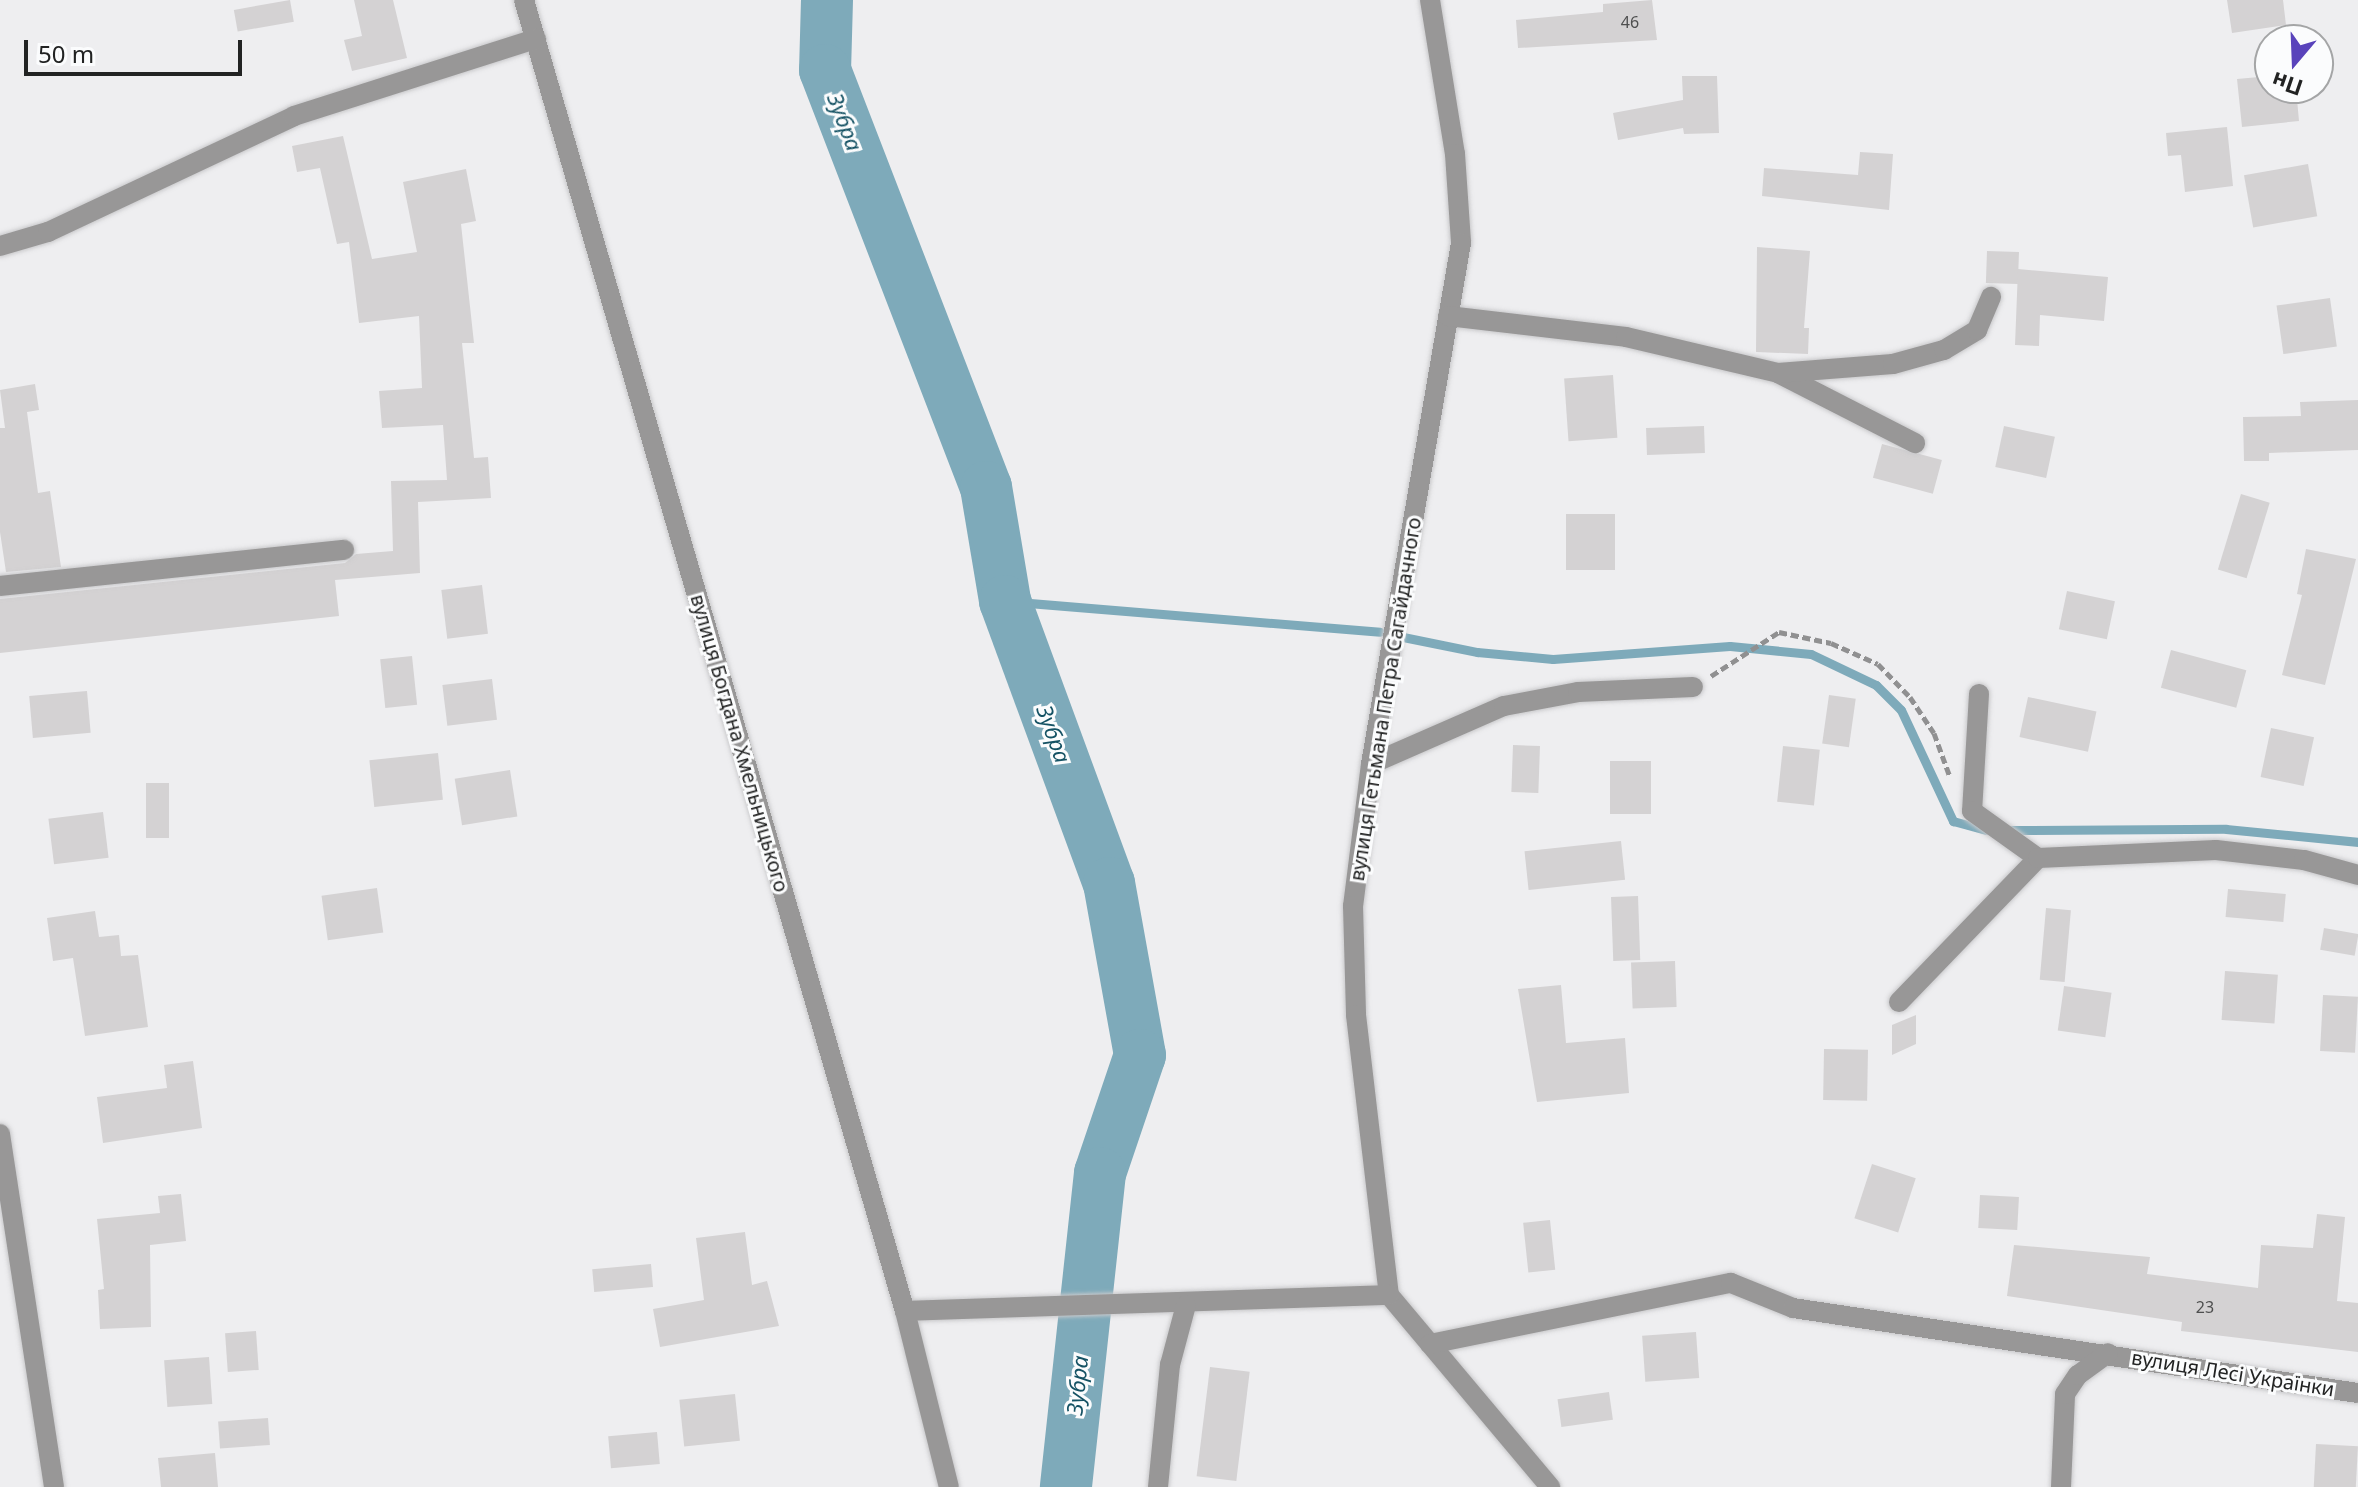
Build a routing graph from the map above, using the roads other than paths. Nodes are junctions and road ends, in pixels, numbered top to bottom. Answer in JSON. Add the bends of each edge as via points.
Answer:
{"nodes":[{"id":1,"x":524,"y":0,"type":"edge"},
{"id":2,"x":1430,"y":0,"type":"edge"},
{"id":3,"x":536,"y":39,"type":"junction"},
{"id":4,"x":0,"y":246,"type":"edge"},
{"id":5,"x":1991,"y":297,"type":"dead end"},
{"id":6,"x":1448,"y":316,"type":"junction"},
{"id":7,"x":1778,"y":373,"type":"junction"},
{"id":8,"x":1915,"y":443,"type":"dead end"},
{"id":9,"x":344,"y":550,"type":"dead end"},
{"id":10,"x":0,"y":586,"type":"edge"},
{"id":11,"x":1693,"y":687,"type":"road end"},
{"id":12,"x":1979,"y":694,"type":"dead end"},
{"id":13,"x":1371,"y":764,"type":"junction"},
{"id":14,"x":2038,"y":858,"type":"junction"},
{"id":15,"x":2358,"y":875,"type":"edge"},
{"id":16,"x":1899,"y":1002,"type":"dead end"},
{"id":17,"x":0,"y":1134,"type":"edge"},
{"id":18,"x":1389,"y":1295,"type":"junction"},
{"id":19,"x":1186,"y":1305,"type":"junction"},
{"id":20,"x":905,"y":1311,"type":"junction"},
{"id":21,"x":1430,"y":1344,"type":"junction"},
{"id":22,"x":2108,"y":1353,"type":"junction"},
{"id":23,"x":2358,"y":1393,"type":"edge"},
{"id":24,"x":54,"y":1487,"type":"edge"},
{"id":25,"x":949,"y":1487,"type":"edge"},
{"id":26,"x":1158,"y":1487,"type":"edge"},
{"id":27,"x":1550,"y":1487,"type":"edge"},
{"id":28,"x":2061,"y":1487,"type":"edge"}],
"edges":[{"from":1,"to":3,"type":"street","name":"вулиця Богдана Хмельницького"},
{"from":2,"to":6,"type":"street","name":"вулиця Гетьмана Петра Сагайдачного","via":[[1455,154],[1461,243]]},
{"from":3,"to":4,"type":"street","via":[[294,116],[48,232]]},
{"from":3,"to":20,"type":"street","name":"вулиця Богдана Хмельницького"},
{"from":5,"to":7,"type":"street","via":[[1977,330],[1944,350],[1893,364]]},
{"from":6,"to":7,"type":"street","via":[[1626,337]]},
{"from":6,"to":13,"type":"street","name":"вулиця Гетьмана Петра Сагайдачного"},
{"from":7,"to":8,"type":"street"},
{"from":9,"to":10,"type":"street"},
{"from":11,"to":13,"type":"street","via":[[1578,692],[1504,706]]},
{"from":12,"to":14,"type":"street","via":[[1972,811]]},
{"from":13,"to":18,"type":"street","name":"вулиця Гетьмана Петра Сагайдачного","via":[[1353,906],[1356,1015]]},
{"from":14,"to":15,"type":"street","via":[[2216,850],[2304,860]]},
{"from":14,"to":16,"type":"street"},
{"from":17,"to":24,"type":"street"},
{"from":18,"to":19,"type":"street"},
{"from":18,"to":21,"type":"street"},
{"from":19,"to":20,"type":"street","via":[[1118,1302]]},
{"from":19,"to":26,"type":"street","via":[[1170,1365]]},
{"from":20,"to":25,"type":"street","name":"вулиця Богдана Хмельницького"},
{"from":21,"to":22,"type":"street","name":"вулиця Лесі Українки","via":[[1731,1283],[1793,1308]]},
{"from":21,"to":27,"type":"street"},
{"from":22,"to":23,"type":"street","name":"вулиця Лесі Українки"},
{"from":22,"to":28,"type":"street","via":[[2078,1375],[2065,1394]]}]}
